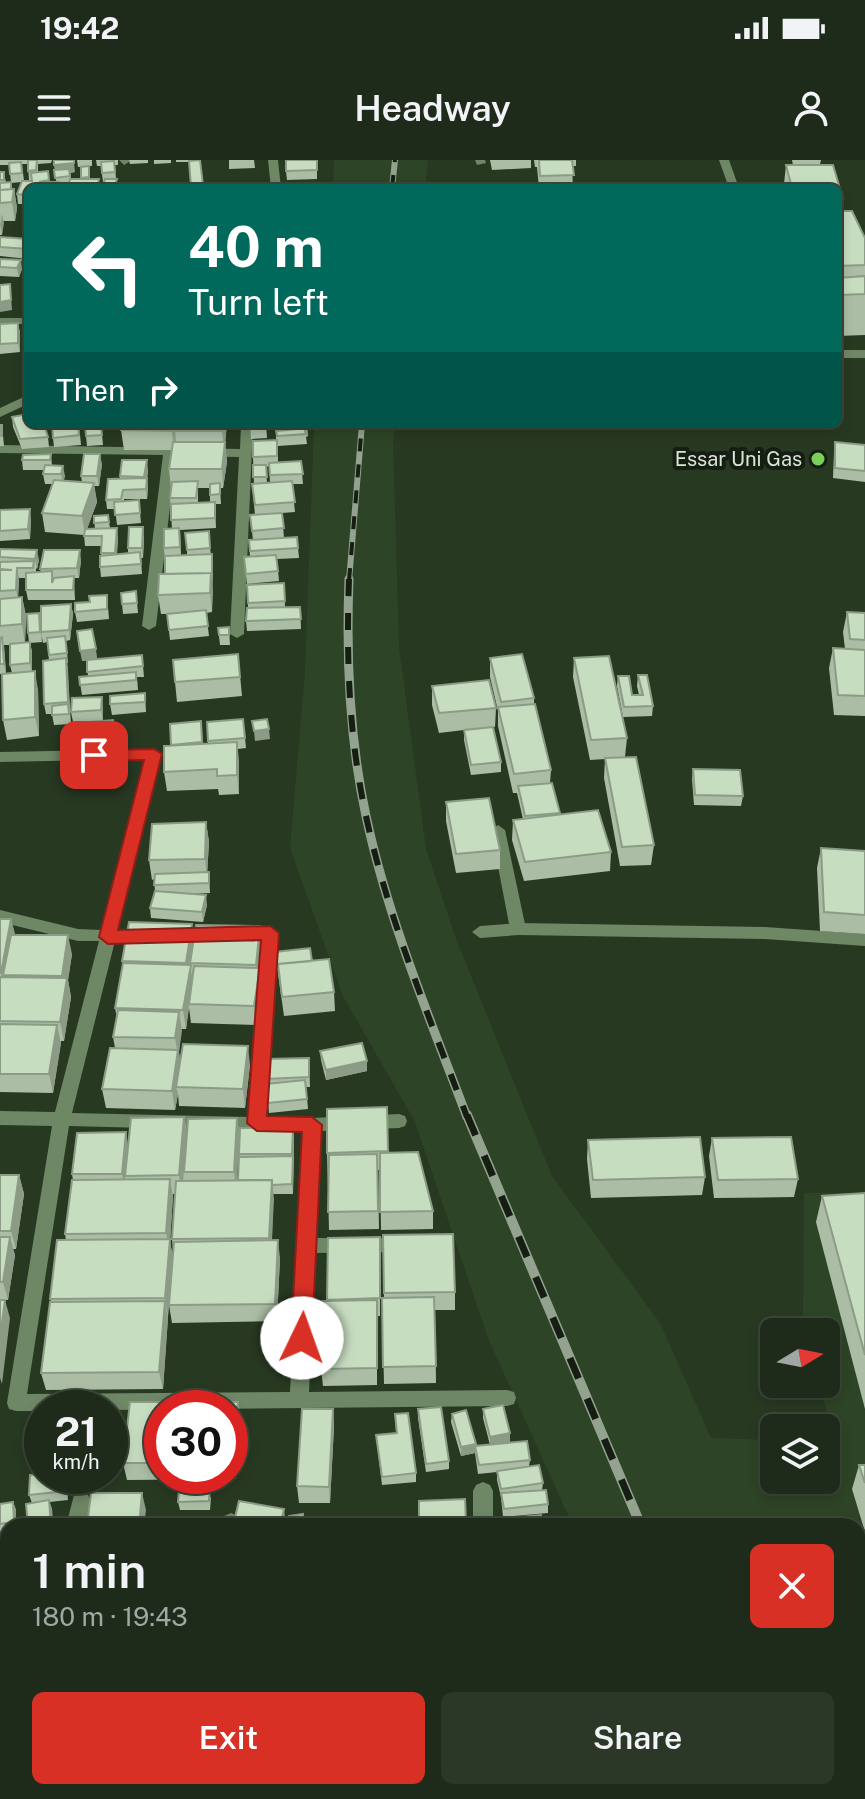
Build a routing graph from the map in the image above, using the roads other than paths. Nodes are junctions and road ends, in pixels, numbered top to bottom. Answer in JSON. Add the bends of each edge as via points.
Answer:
{"nodes":[{"id":1,"x":273,"y":160,"type":"edge"},
{"id":2,"x":724,"y":160,"type":"edge"},
{"id":3,"x":276,"y":184,"type":"edge"},
{"id":4,"x":733,"y":184,"type":"edge"},
{"id":5,"x":0,"y":321,"type":"edge"},
{"id":6,"x":24,"y":321,"type":"edge"},
{"id":7,"x":842,"y":354,"type":"edge"},
{"id":8,"x":865,"y":354,"type":"edge"},
{"id":9,"x":24,"y":401,"type":"edge"},
{"id":10,"x":0,"y":413,"type":"edge"},
{"id":11,"x":247,"y":428,"type":"edge"},
{"id":12,"x":0,"y":449,"type":"edge"},
{"id":13,"x":170,"y":452,"type":"junction"},
{"id":14,"x":246,"y":453,"type":"junction"},
{"id":15,"x":149,"y":626,"type":"dead end"},
{"id":16,"x":237,"y":634,"type":"dead end"},
{"id":17,"x":0,"y":757,"type":"edge"},
{"id":18,"x":498,"y":830,"type":"edge"},
{"id":19,"x":0,"y":916,"type":"edge"},
{"id":20,"x":518,"y":929,"type":"junction"},
{"id":21,"x":480,"y":932,"type":"dead end"},
{"id":22,"x":226,"y":934,"type":"edge"},
{"id":23,"x":167,"y":936,"type":"edge"},
{"id":24,"x":108,"y":937,"type":"junction"},
{"id":25,"x":865,"y":940,"type":"edge"},
{"id":26,"x":0,"y":1118,"type":"edge"},
{"id":27,"x":62,"y":1118,"type":"junction"},
{"id":28,"x":399,"y":1121,"type":"dead end"},
{"id":29,"x":257,"y":1123,"type":"junction"},
{"id":30,"x":312,"y":1125,"type":"junction"},
{"id":31,"x":429,"y":1245,"type":"edge"},
{"id":32,"x":306,"y":1246,"type":"junction"},
{"id":33,"x":507,"y":1398,"type":"dead end"},
{"id":34,"x":299,"y":1399,"type":"junction"},
{"id":35,"x":483,"y":1491,"type":"dead end"},
{"id":36,"x":81,"y":1501,"type":"dead end"},
{"id":37,"x":78,"y":1518,"type":"edge"},
{"id":38,"x":483,"y":1518,"type":"edge"}],
"edges":[{"from":1,"to":3,"type":"street"},
{"from":2,"to":4,"type":"street"},
{"from":5,"to":6,"type":"street"},
{"from":7,"to":8,"type":"street"},
{"from":9,"to":10,"type":"street"},
{"from":11,"to":14,"type":"street"},
{"from":12,"to":13,"type":"street"},
{"from":13,"to":14,"type":"street"},
{"from":13,"to":15,"type":"street"},
{"from":14,"to":16,"type":"street"},
{"from":17,"to":24,"type":"street","via":[[154,754]]},
{"from":18,"to":20,"type":"street"},
{"from":19,"to":24,"type":"street"},
{"from":20,"to":21,"type":"street"},
{"from":20,"to":25,"type":"street"},
{"from":22,"to":29,"type":"street","via":[[270,933]]},
{"from":23,"to":24,"type":"street"},
{"from":24,"to":27,"type":"street"},
{"from":26,"to":27,"type":"street"},
{"from":27,"to":29,"type":"street"},
{"from":27,"to":34,"type":"street","via":[[16,1403]]},
{"from":28,"to":30,"type":"street"},
{"from":29,"to":30,"type":"street"},
{"from":30,"to":32,"type":"street"},
{"from":31,"to":32,"type":"street"},
{"from":32,"to":34,"type":"street"},
{"from":33,"to":34,"type":"street"},
{"from":35,"to":38,"type":"street"},
{"from":36,"to":37,"type":"street"}]}
